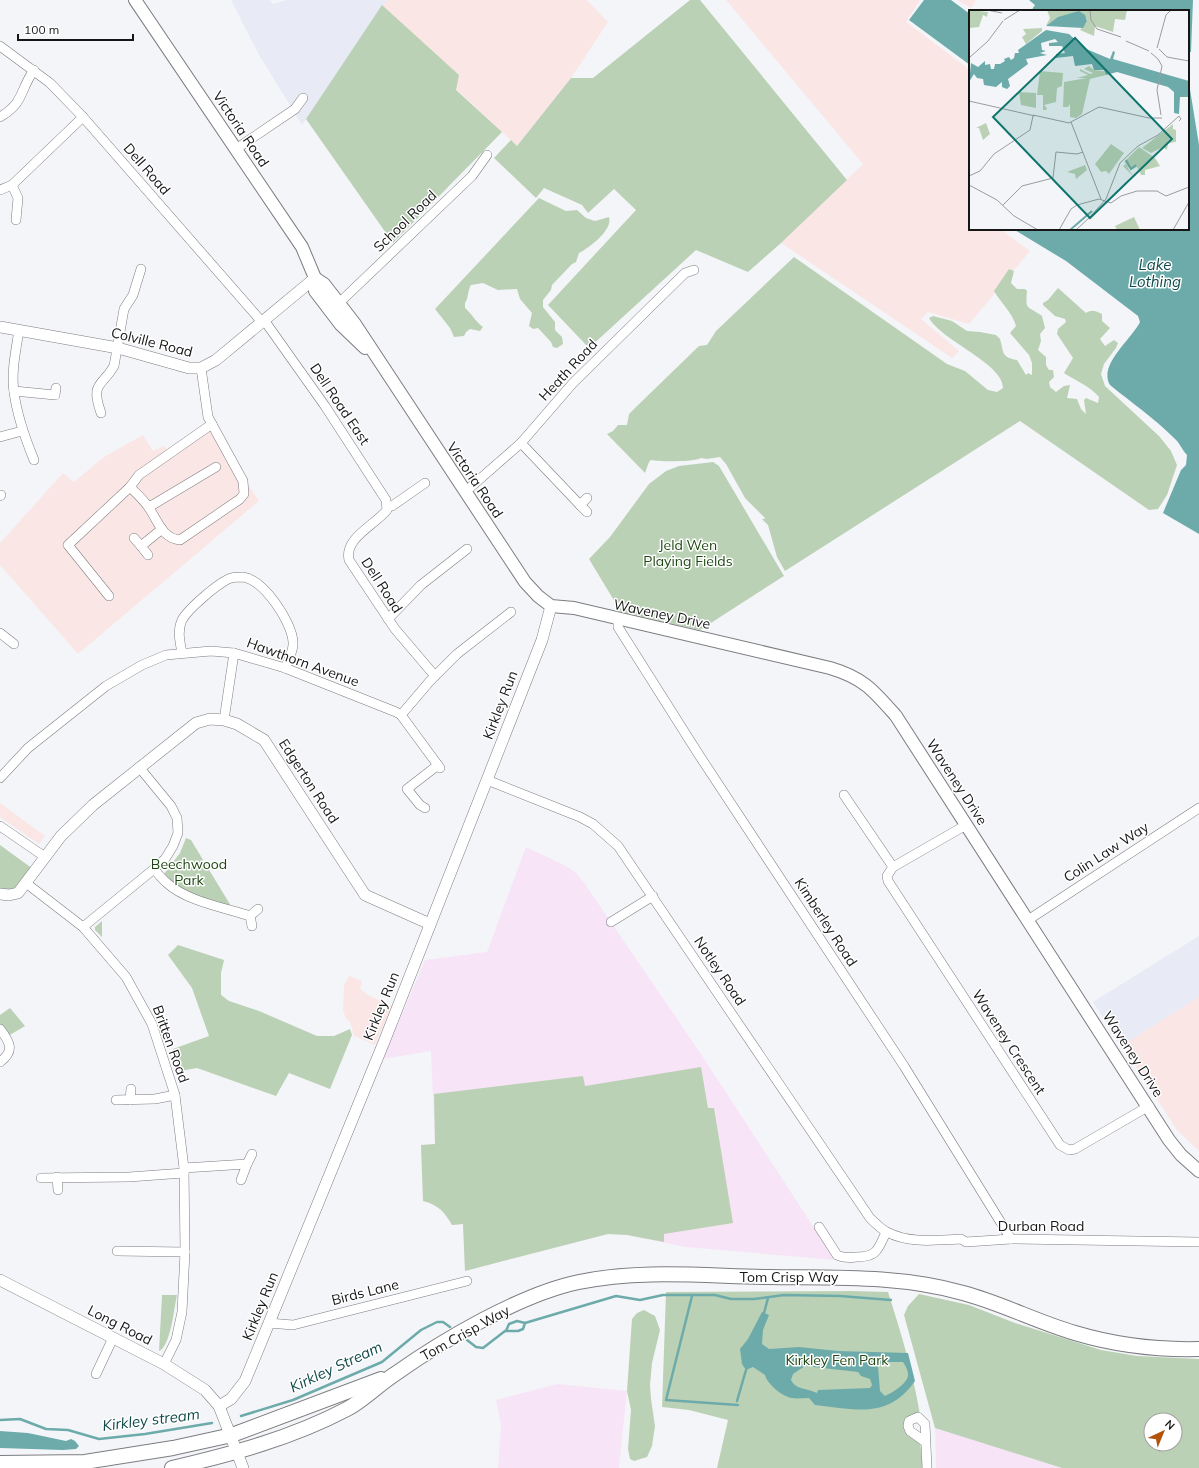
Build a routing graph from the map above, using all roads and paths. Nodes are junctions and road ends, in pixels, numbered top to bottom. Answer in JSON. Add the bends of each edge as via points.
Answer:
{"nodes":[{"id":1,"x":135,"y":0,"type":"edge"},
{"id":2,"x":0,"y":46,"type":"edge"},
{"id":3,"x":34,"y":70,"type":"junction"},
{"id":4,"x":303,"y":98,"type":"dead end"},
{"id":5,"x":0,"y":117,"type":"edge"},
{"id":6,"x":83,"y":117,"type":"junction"},
{"id":7,"x":236,"y":149,"type":"junction"},
{"id":8,"x":487,"y":155,"type":"dead end"},
{"id":9,"x":12,"y":185,"type":"junction"},
{"id":10,"x":0,"y":190,"type":"edge"},
{"id":11,"x":16,"y":220,"type":"dead end"},
{"id":12,"x":141,"y":269,"type":"dead end"},
{"id":13,"x":694,"y":270,"type":"dead end"},
{"id":14,"x":315,"y":278,"type":"junction"},
{"id":15,"x":339,"y":303,"type":"junction"},
{"id":16,"x":263,"y":321,"type":"junction"},
{"id":17,"x":0,"y":327,"type":"edge"},
{"id":18,"x":19,"y":330,"type":"junction"},
{"id":19,"x":118,"y":348,"type":"junction"},
{"id":20,"x":381,"y":365,"type":"junction"},
{"id":21,"x":201,"y":368,"type":"junction"},
{"id":22,"x":14,"y":392,"type":"junction"},
{"id":23,"x":55,"y":395,"type":"dead end"},
{"id":24,"x":100,"y":413,"type":"dead end"},
{"id":25,"x":212,"y":424,"type":"junction"},
{"id":26,"x":22,"y":431,"type":"junction"},
{"id":27,"x":0,"y":437,"type":"edge"},
{"id":28,"x":521,"y":443,"type":"junction"},
{"id":29,"x":34,"y":460,"type":"dead end"},
{"id":30,"x":216,"y":467,"type":"dead end"},
{"id":31,"x":425,"y":483,"type":"dead end"},
{"id":32,"x":130,"y":486,"type":"junction"},
{"id":33,"x":464,"y":492,"type":"junction"},
{"id":34,"x":587,"y":498,"type":"dead end"},
{"id":35,"x":580,"y":505,"type":"junction"},
{"id":36,"x":149,"y":507,"type":"junction"},
{"id":37,"x":388,"y":507,"type":"junction"},
{"id":38,"x":587,"y":512,"type":"dead end"},
{"id":39,"x":162,"y":529,"type":"junction"},
{"id":40,"x":134,"y":538,"type":"dead end"},
{"id":41,"x":141,"y":546,"type":"junction"},
{"id":42,"x":467,"y":549,"type":"dead end"},
{"id":43,"x":148,"y":555,"type":"dead end"},
{"id":44,"x":109,"y":596,"type":"dead end"},
{"id":45,"x":551,"y":606,"type":"junction"},
{"id":46,"x":511,"y":612,"type":"dead end"},
{"id":47,"x":388,"y":619,"type":"junction"},
{"id":48,"x":618,"y":620,"type":"junction"},
{"id":49,"x":0,"y":633,"type":"edge"},
{"id":50,"x":14,"y":644,"type":"dead end"},
{"id":51,"x":182,"y":653,"type":"junction"},
{"id":52,"x":234,"y":653,"type":"junction"},
{"id":53,"x":285,"y":668,"type":"junction"},
{"id":54,"x":435,"y":676,"type":"junction"},
{"id":55,"x":401,"y":715,"type":"junction"},
{"id":56,"x":224,"y":720,"type":"junction"},
{"id":57,"x":139,"y":767,"type":"junction"},
{"id":58,"x":0,"y":778,"type":"edge"},
{"id":59,"x":487,"y":780,"type":"junction"},
{"id":60,"x":844,"y":795,"type":"dead end"},
{"id":61,"x":425,"y":808,"type":"dead end"},
{"id":62,"x":1199,"y":808,"type":"edge"},
{"id":63,"x":966,"y":824,"type":"junction"},
{"id":64,"x":0,"y":826,"type":"edge"},
{"id":65,"x":45,"y":857,"type":"junction"},
{"id":66,"x":893,"y":867,"type":"junction"},
{"id":67,"x":154,"y":869,"type":"junction"},
{"id":68,"x":26,"y":883,"type":"junction"},
{"id":69,"x":5,"y":895,"type":"edge"},
{"id":70,"x":653,"y":896,"type":"junction"},
{"id":71,"x":258,"y":908,"type":"dead end"},
{"id":72,"x":250,"y":916,"type":"junction"},
{"id":73,"x":1028,"y":920,"type":"junction"},
{"id":74,"x":611,"y":922,"type":"dead end"},
{"id":75,"x":430,"y":924,"type":"junction"},
{"id":76,"x":252,"y":926,"type":"dead end"},
{"id":77,"x":83,"y":927,"type":"junction"},
{"id":78,"x":0,"y":1029,"type":"edge"},
{"id":79,"x":0,"y":1062,"type":"edge"},
{"id":80,"x":131,"y":1089,"type":"dead end"},
{"id":81,"x":175,"y":1095,"type":"junction"},
{"id":82,"x":116,"y":1100,"type":"dead end"},
{"id":83,"x":130,"y":1100,"type":"junction"},
{"id":84,"x":1149,"y":1106,"type":"junction"},
{"id":85,"x":252,"y":1154,"type":"dead end"},
{"id":86,"x":247,"y":1164,"type":"junction"},
{"id":87,"x":184,"y":1170,"type":"junction"},
{"id":88,"x":1199,"y":1171,"type":"edge"},
{"id":89,"x":57,"y":1177,"type":"junction"},
{"id":90,"x":40,"y":1178,"type":"dead end"},
{"id":91,"x":241,"y":1180,"type":"dead end"},
{"id":92,"x":58,"y":1190,"type":"dead end"},
{"id":93,"x":818,"y":1227,"type":"dead end"},
{"id":94,"x":886,"y":1232,"type":"junction"},
{"id":95,"x":1011,"y":1239,"type":"junction"},
{"id":96,"x":1199,"y":1242,"type":"edge"},
{"id":97,"x":117,"y":1251,"type":"dead end"},
{"id":98,"x":185,"y":1252,"type":"junction"},
{"id":99,"x":0,"y":1280,"type":"edge"},
{"id":100,"x":467,"y":1281,"type":"dead end"},
{"id":101,"x":269,"y":1323,"type":"junction"},
{"id":102,"x":113,"y":1338,"type":"junction"},
{"id":103,"x":1199,"y":1349,"type":"edge"},
{"id":104,"x":164,"y":1364,"type":"junction"},
{"id":105,"x":96,"y":1374,"type":"dead end"},
{"id":106,"x":393,"y":1375,"type":"junction"},
{"id":107,"x":219,"y":1406,"type":"junction"},
{"id":108,"x":324,"y":1419,"type":"junction"},
{"id":109,"x":232,"y":1435,"type":"junction"},
{"id":110,"x":924,"y":1441,"type":"dead end"},
{"id":111,"x":152,"y":1452,"type":"junction"},
{"id":112,"x":237,"y":1452,"type":"junction"},
{"id":113,"x":0,"y":1463,"type":"edge"},
{"id":114,"x":0,"y":1467,"type":"edge"},
{"id":115,"x":6,"y":1468,"type":"edge"},
{"id":116,"x":172,"y":1468,"type":"edge"},
{"id":117,"x":243,"y":1468,"type":"edge"},
{"id":118,"x":927,"y":1468,"type":"edge"}],
"edges":[{"from":1,"to":7,"type":"main road","name":"Victoria Road"},
{"from":2,"to":3,"type":"street","name":"Dell Road"},
{"from":3,"to":5,"type":"street","via":[[25,82],[19,102]]},
{"from":3,"to":6,"type":"street","name":"Dell Road"},
{"from":4,"to":7,"type":"street","via":[[295,110]]},
{"from":6,"to":9,"type":"street"},
{"from":6,"to":16,"type":"street","name":"Dell Road"},
{"from":7,"to":14,"type":"main road","name":"Victoria Road","via":[[302,247]]},
{"from":8,"to":15,"type":"street","name":"School Road","via":[[472,176]]},
{"from":9,"to":10,"type":"street"},
{"from":9,"to":11,"type":"street","via":[[18,198]]},
{"from":12,"to":19,"type":"street","via":[[133,295],[124,309]]},
{"from":13,"to":28,"type":"street","name":"Heath Road","via":[[685,273],[573,383]]},
{"from":14,"to":15,"type":"main road","name":"Victoria Road","via":[[324,284]]},
{"from":14,"to":16,"type":"street","name":"Colville Road"},
{"from":14,"to":20,"type":"main road","name":"Victoria Road","via":[[315,291],[341,325]]},
{"from":15,"to":20,"type":"main road","name":"Victoria Road"},
{"from":16,"to":21,"type":"street","name":"Colville Road","via":[[216,360]]},
{"from":16,"to":37,"type":"street","name":"Dell Road East","via":[[325,406],[386,500]]},
{"from":17,"to":18,"type":"street","name":"Colville Road"},
{"from":18,"to":19,"type":"street","name":"Colville Road"},
{"from":18,"to":22,"type":"street","via":[[14,362]]},
{"from":19,"to":21,"type":"street","name":"Colville Road","via":[[188,368]]},
{"from":19,"to":24,"type":"street","via":[[114,366],[100,382],[97,390]]},
{"from":20,"to":33,"type":"main road","name":"Victoria Road"},
{"from":21,"to":25,"type":"street","via":[[206,410]]},
{"from":22,"to":23,"type":"street"},
{"from":22,"to":26,"type":"street"},
{"from":25,"to":32,"type":"street","via":[[148,469]]},
{"from":25,"to":39,"type":"street","via":[[243,481],[244,494],[180,540],[166,535]]},
{"from":26,"to":27,"type":"street"},
{"from":26,"to":29,"type":"street"},
{"from":28,"to":33,"type":"street","name":"Heath Road"},
{"from":28,"to":35,"type":"street"},
{"from":30,"to":36,"type":"street"},
{"from":31,"to":37,"type":"street","name":"Dell Road"},
{"from":32,"to":36,"type":"street"},
{"from":32,"to":44,"type":"street","via":[[68,545]]},
{"from":33,"to":45,"type":"main road","name":"Victoria Road","via":[[525,582]]},
{"from":34,"to":35,"type":"street"},
{"from":35,"to":38,"type":"street"},
{"from":36,"to":39,"type":"street"},
{"from":37,"to":47,"type":"street","name":"Dell Road","via":[[348,550],[351,564]]},
{"from":39,"to":41,"type":"street"},
{"from":40,"to":41,"type":"street"},
{"from":41,"to":43,"type":"street"},
{"from":42,"to":47,"type":"street","via":[[427,580]]},
{"from":45,"to":48,"type":"main road","name":"Waveney Drive","via":[[574,608]]},
{"from":45,"to":59,"type":"street","name":"Kirkley Run","via":[[542,640]]},
{"from":46,"to":54,"type":"street","via":[[457,654]]},
{"from":47,"to":54,"type":"street","name":"Dell Road"},
{"from":48,"to":63,"type":"main road","name":"Waveney Drive","via":[[830,668],[857,678],[896,716]]},
{"from":48,"to":95,"type":"street","name":"Kimberley Road","via":[[618,626],[699,755],[904,1066]]},
{"from":49,"to":50,"type":"street"},
{"from":51,"to":52,"type":"street","name":"Hawthorn Avenue"},
{"from":51,"to":53,"type":"street","via":[[179,636],[182,620],[188,612],[219,585],[230,578],[242,577],[253,580],[263,588],[288,623],[294,644]]},
{"from":51,"to":58,"type":"street","name":"Hawthorn Avenue","via":[[166,655],[142,665],[106,686],[28,748]]},
{"from":52,"to":53,"type":"street","name":"Hawthorn Avenue"},
{"from":52,"to":56,"type":"street"},
{"from":53,"to":55,"type":"street","name":"Hawthorn Avenue"},
{"from":54,"to":55,"type":"street"},
{"from":55,"to":61,"type":"street","name":"Hawthorn Avenue","via":[[439,766],[407,789]]},
{"from":56,"to":57,"type":"street","name":"Edgerton Road","via":[[210,719],[196,723]]},
{"from":56,"to":75,"type":"street","name":"Edgerton Road","via":[[237,724],[264,740],[365,895]]},
{"from":57,"to":65,"type":"street","name":"Edgerton Road","via":[[69,826]]},
{"from":57,"to":67,"type":"street","via":[[171,806],[177,818],[178,833],[174,846],[166,859]]},
{"from":59,"to":70,"type":"street","name":"Notley Road","via":[[593,824],[618,846]]},
{"from":59,"to":75,"type":"street","name":"Kirkley Run"},
{"from":60,"to":66,"type":"street"},
{"from":62,"to":73,"type":"street","name":"Colin Law Way"},
{"from":63,"to":66,"type":"street"},
{"from":63,"to":73,"type":"main road","name":"Waveney Drive"},
{"from":64,"to":65,"type":"street"},
{"from":65,"to":68,"type":"street","name":"Edgerton Road"},
{"from":66,"to":84,"type":"street","name":"Waveney Crescent","via":[[887,876],[888,881],[1060,1146],[1069,1150],[1075,1149]]},
{"from":67,"to":72,"type":"street","via":[[168,884],[186,895]]},
{"from":67,"to":77,"type":"street"},
{"from":68,"to":69,"type":"street","name":"Edgerton Road","via":[[18,893]]},
{"from":68,"to":77,"type":"street","name":"Britten Road"},
{"from":70,"to":74,"type":"street"},
{"from":70,"to":94,"type":"street","name":"Notley Road","via":[[870,1218]]},
{"from":71,"to":72,"type":"street"},
{"from":72,"to":76,"type":"street"},
{"from":73,"to":84,"type":"main road","name":"Waveney Drive"},
{"from":75,"to":101,"type":"street","name":"Kirkley Run"},
{"from":77,"to":81,"type":"street","name":"Britten Road","via":[[126,977],[140,999],[152,1024]]},
{"from":78,"to":79,"type":"street","via":[[9,1040],[10,1049],[6,1058]]},
{"from":80,"to":83,"type":"street"},
{"from":81,"to":83,"type":"street"},
{"from":81,"to":87,"type":"street","name":"Britten Road"},
{"from":82,"to":83,"type":"street"},
{"from":84,"to":88,"type":"main road","name":"Waveney Drive","via":[[1176,1149]]},
{"from":85,"to":86,"type":"street"},
{"from":86,"to":87,"type":"street"},
{"from":86,"to":91,"type":"street"},
{"from":87,"to":89,"type":"street"},
{"from":87,"to":98,"type":"street","name":"Britten Road"},
{"from":89,"to":90,"type":"street"},
{"from":89,"to":92,"type":"street"},
{"from":93,"to":94,"type":"street","via":[[837,1255],[842,1258],[867,1257],[873,1254]]},
{"from":94,"to":95,"type":"street","name":"Durban Road","via":[[921,1241]]},
{"from":95,"to":96,"type":"street","name":"Durban Road"},
{"from":97,"to":98,"type":"street"},
{"from":98,"to":104,"type":"street","name":"Britten Road","via":[[182,1312],[176,1340]]},
{"from":99,"to":102,"type":"street","name":"Long Road"},
{"from":100,"to":101,"type":"street","name":"Birds Lane","via":[[293,1325]]},
{"from":101,"to":107,"type":"street","name":"Kirkley Run","via":[[245,1381],[230,1399]]},
{"from":102,"to":104,"type":"street","name":"Long Road"},
{"from":102,"to":105,"type":"street"},
{"from":103,"to":106,"type":"highway","name":"Tom Crisp Way","via":[[1110,1342],[1075,1333],[965,1293],[908,1281],[854,1277],[626,1275],[577,1282],[535,1296],[456,1336]]},
{"from":104,"to":107,"type":"street","name":"Long Road","via":[[205,1390]]},
{"from":106,"to":108,"type":"highway","name":"Tom Crisp Way","via":[[348,1409]]},
{"from":106,"to":109,"type":"highway","name":"Tom Crisp Way"},
{"from":107,"to":109,"type":"street","name":"Long Road"},
{"from":108,"to":109,"type":"highway","via":[[310,1420],[243,1443]]},
{"from":108,"to":112,"type":"highway","name":"Tom Crisp Way","via":[[266,1444]]},
{"from":109,"to":111,"type":"highway","name":"Tom Crisp Way"},
{"from":109,"to":112,"type":"street","name":"Long Road"},
{"from":110,"to":118,"type":"street"},
{"from":111,"to":112,"type":"highway","via":[[172,1454],[226,1444]]},
{"from":111,"to":113,"type":"highway","name":"Tom Crisp Way","via":[[85,1462]]},
{"from":112,"to":116,"type":"highway","name":"Tom Crisp Way"},
{"from":112,"to":117,"type":"street","name":"Long Road"},
{"from":114,"to":115,"type":"highway"}]}
